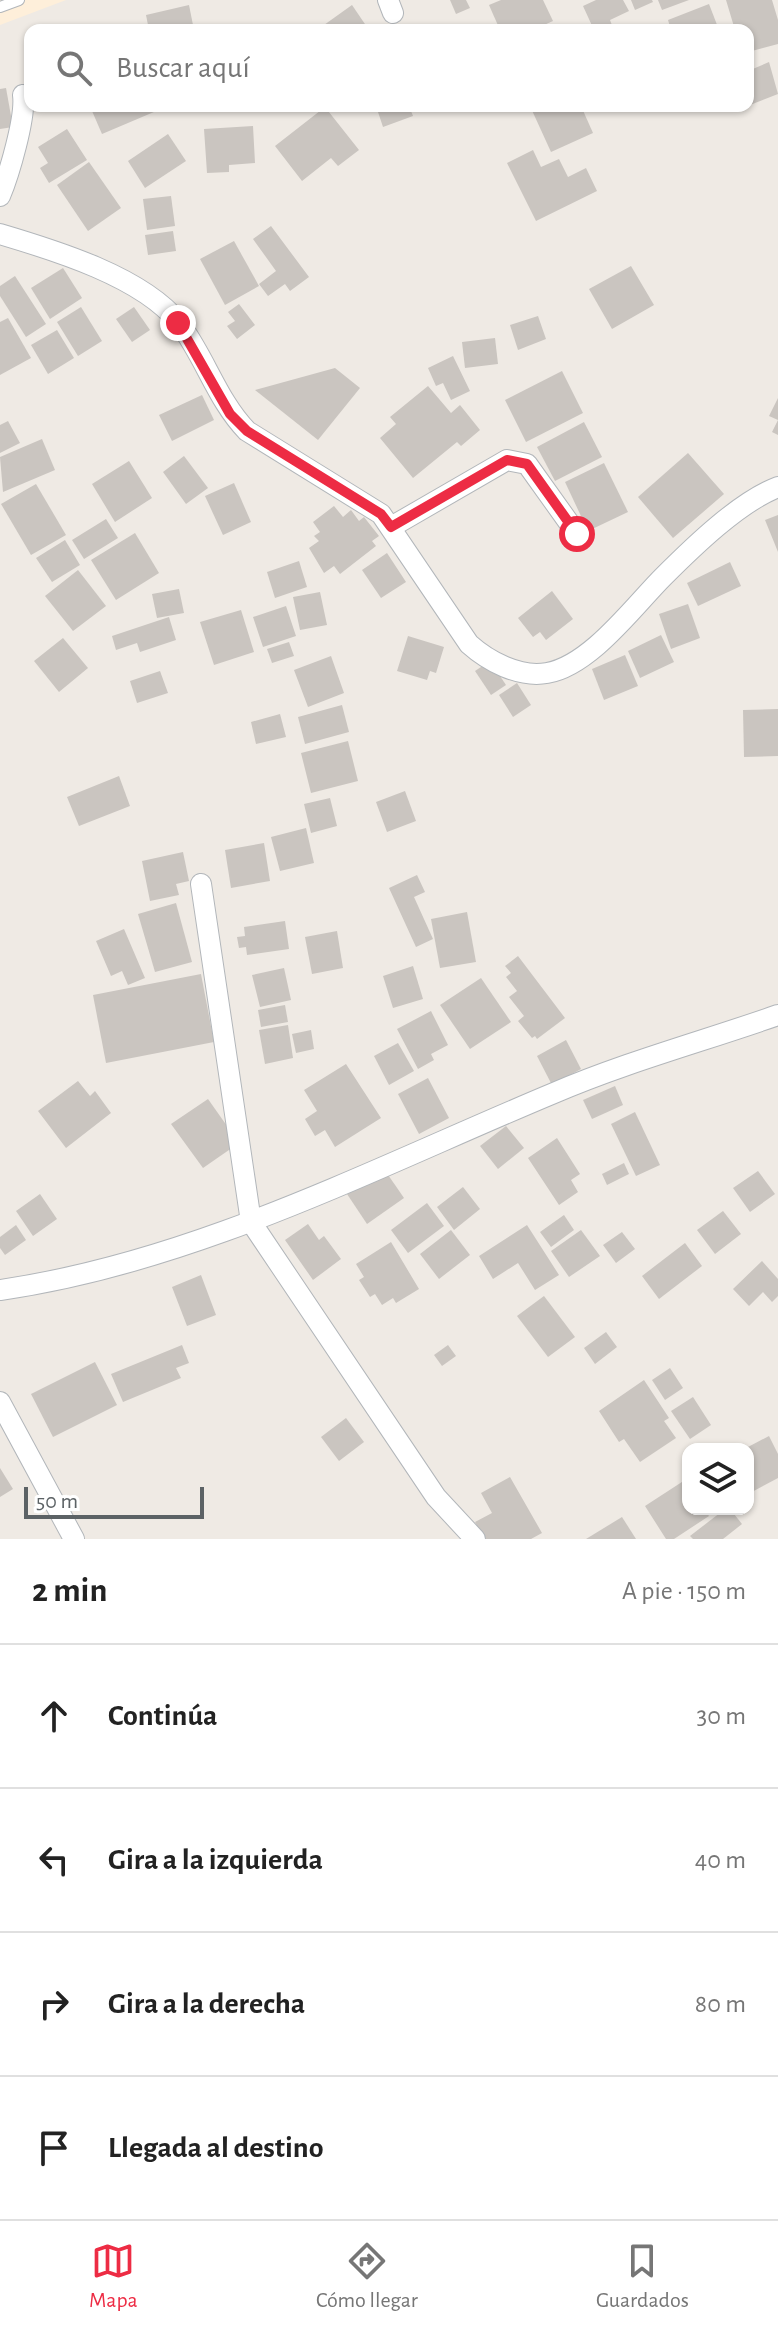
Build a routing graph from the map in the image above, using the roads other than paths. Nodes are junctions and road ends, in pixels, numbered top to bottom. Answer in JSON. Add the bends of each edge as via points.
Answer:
{"nodes":[{"id":1,"x":19,"y":0,"type":"edge"},
{"id":2,"x":0,"y":7,"type":"edge"},
{"id":3,"x":23,"y":95,"type":"dead end"},
{"id":4,"x":24,"y":102,"type":"edge"},
{"id":5,"x":24,"y":112,"type":"edge"},
{"id":6,"x":0,"y":196,"type":"edge"},
{"id":7,"x":0,"y":234,"type":"edge"},
{"id":8,"x":778,"y":487,"type":"edge"},
{"id":9,"x":391,"y":527,"type":"junction"},
{"id":10,"x":577,"y":534,"type":"dead end"},
{"id":11,"x":201,"y":884,"type":"dead end"},
{"id":12,"x":778,"y":1015,"type":"edge"},
{"id":13,"x":251,"y":1222,"type":"junction"},
{"id":14,"x":0,"y":1290,"type":"edge"},
{"id":15,"x":0,"y":1402,"type":"edge"},
{"id":16,"x":74,"y":1539,"type":"edge"},
{"id":17,"x":475,"y":1539,"type":"edge"}],
"edges":[{"from":1,"to":2,"type":"lane"},
{"from":3,"to":4,"type":"street"},
{"from":5,"to":6,"type":"street","via":[[11,173]]},
{"from":7,"to":9,"type":"street","via":[[52,250],[153,300],[178,323],[230,414],[247,431],[381,514]]},
{"from":8,"to":9,"type":"street","via":[[748,504],[694,549],[585,653],[547,673],[522,673],[469,644]]},
{"from":9,"to":10,"type":"street","via":[[507,460],[518,459]]},
{"from":11,"to":13,"type":"street"},
{"from":12,"to":13,"type":"street","via":[[559,1091]]},
{"from":13,"to":14,"type":"street","via":[[88,1274]]},
{"from":13,"to":17,"type":"street","via":[[436,1497]]},
{"from":15,"to":16,"type":"street"}]}
